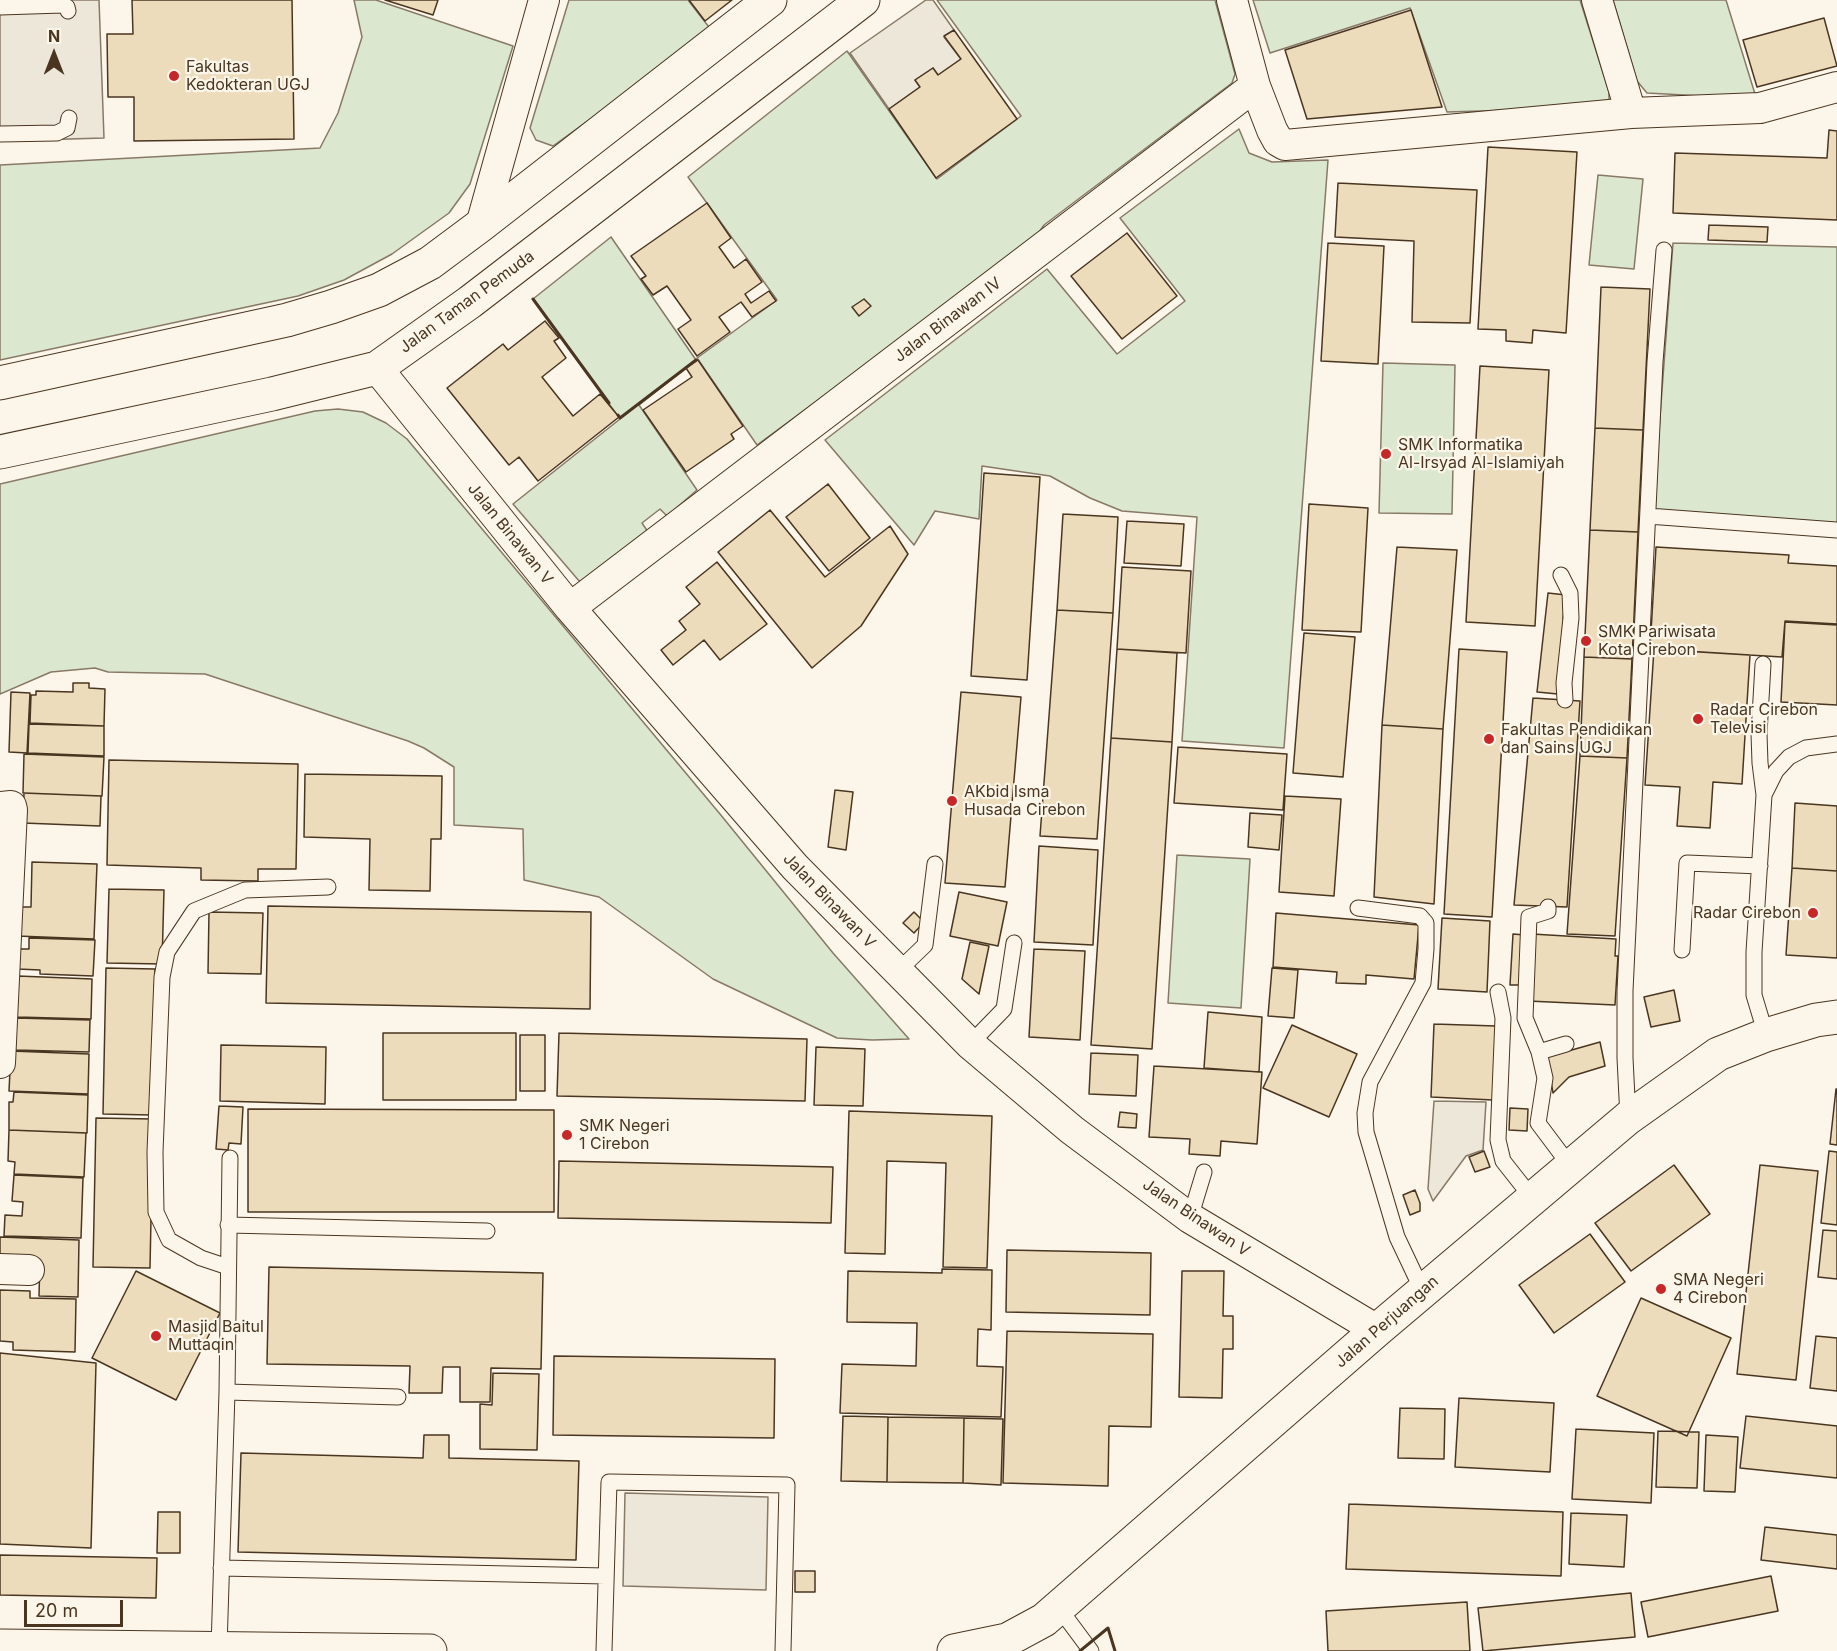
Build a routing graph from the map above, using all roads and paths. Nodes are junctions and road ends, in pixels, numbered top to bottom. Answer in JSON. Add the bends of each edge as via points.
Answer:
{"nodes":[{"id":1,"x":544,"y":0,"type":"edge"},
{"id":2,"x":770,"y":0,"type":"edge"},
{"id":3,"x":862,"y":0,"type":"edge"},
{"id":4,"x":1232,"y":0,"type":"edge"},
{"id":5,"x":1597,"y":0,"type":"edge"},
{"id":6,"x":0,"y":7,"type":"edge"},
{"id":7,"x":68,"y":11,"type":"dead end"},
{"id":8,"x":1255,"y":86,"type":"junction"},
{"id":9,"x":1837,"y":87,"type":"edge"},
{"id":10,"x":1631,"y":113,"type":"junction"},
{"id":11,"x":69,"y":118,"type":"dead end"},
{"id":12,"x":0,"y":134,"type":"edge"},
{"id":13,"x":481,"y":225,"type":"junction"},
{"id":14,"x":1664,"y":250,"type":"dead end"},
{"id":15,"x":377,"y":368,"type":"junction"},
{"id":16,"x":0,"y":383,"type":"edge"},
{"id":17,"x":0,"y":452,"type":"edge"},
{"id":18,"x":1648,"y":516,"type":"junction"},
{"id":19,"x":1837,"y":530,"type":"edge"},
{"id":20,"x":1561,"y":575,"type":"dead end"},
{"id":21,"x":570,"y":608,"type":"junction"},
{"id":22,"x":1763,"y":664,"type":"dead end"},
{"id":23,"x":1565,"y":700,"type":"dead end"},
{"id":24,"x":1837,"y":744,"type":"edge"},
{"id":25,"x":1764,"y":795,"type":"junction"},
{"id":26,"x":0,"y":807,"type":"edge"},
{"id":27,"x":935,"y":864,"type":"dead end"},
{"id":28,"x":1760,"y":866,"type":"junction"},
{"id":29,"x":328,"y":887,"type":"dead end"},
{"id":30,"x":1548,"y":907,"type":"dead end"},
{"id":31,"x":1358,"y":908,"type":"dead end"},
{"id":32,"x":1014,"y":943,"type":"dead end"},
{"id":33,"x":1682,"y":950,"type":"dead end"},
{"id":34,"x":898,"y":971,"type":"junction"},
{"id":35,"x":1498,"y":993,"type":"dead end"},
{"id":36,"x":1837,"y":1017,"type":"edge"},
{"id":37,"x":1766,"y":1035,"type":"junction"},
{"id":38,"x":970,"y":1044,"type":"junction"},
{"id":39,"x":1566,"y":1044,"type":"dead end"},
{"id":40,"x":1539,"y":1052,"type":"junction"},
{"id":41,"x":0,"y":1063,"type":"edge"},
{"id":42,"x":1628,"y":1118,"type":"junction"},
{"id":43,"x":230,"y":1158,"type":"dead end"},
{"id":44,"x":1571,"y":1167,"type":"junction"},
{"id":45,"x":1204,"y":1172,"type":"dead end"},
{"id":46,"x":1533,"y":1199,"type":"junction"},
{"id":47,"x":1190,"y":1218,"type":"junction"},
{"id":48,"x":228,"y":1224,"type":"junction"},
{"id":49,"x":487,"y":1231,"type":"dead end"},
{"id":50,"x":228,"y":1267,"type":"junction"},
{"id":51,"x":1423,"y":1292,"type":"junction"},
{"id":52,"x":1377,"y":1330,"type":"junction"},
{"id":53,"x":227,"y":1392,"type":"junction"},
{"id":54,"x":398,"y":1397,"type":"dead end"},
{"id":55,"x":221,"y":1568,"type":"junction"},
{"id":56,"x":606,"y":1576,"type":"junction"},
{"id":57,"x":1059,"y":1608,"type":"junction"},
{"id":58,"x":0,"y":1646,"type":"edge"},
{"id":59,"x":219,"y":1648,"type":"junction"},
{"id":60,"x":76,"y":1649,"type":"edge"},
{"id":61,"x":430,"y":1651,"type":"edge"},
{"id":62,"x":604,"y":1651,"type":"edge"},
{"id":63,"x":783,"y":1651,"type":"edge"},
{"id":64,"x":954,"y":1651,"type":"edge"},
{"id":65,"x":1091,"y":1651,"type":"edge"}],
"edges":[{"from":1,"to":13,"type":"street"},
{"from":2,"to":13,"type":"street"},
{"from":3,"to":15,"type":"street","name":"Jalan Taman Pemuda","via":[[470,302]]},
{"from":4,"to":8,"type":"street"},
{"from":5,"to":10,"type":"street"},
{"from":6,"to":7,"type":"lane","via":[[62,5]]},
{"from":8,"to":10,"type":"street","via":[[1272,130],[1278,141],[1286,145]]},
{"from":8,"to":21,"type":"street","name":"Jalan Binawan IV"},
{"from":9,"to":10,"type":"street","via":[[1760,108]]},
{"from":11,"to":12,"type":"lane","via":[[67,128],[57,133]]},
{"from":13,"to":16,"type":"street","via":[[420,268],[379,290],[331,307]]},
{"from":14,"to":18,"type":"lane"},
{"from":15,"to":17,"type":"street","name":"Jalan Taman Pemuda"},
{"from":15,"to":21,"type":"street","name":"Jalan Binawan V"},
{"from":18,"to":19,"type":"lane"},
{"from":18,"to":42,"type":"lane","via":[[1625,991]]},
{"from":20,"to":23,"type":"lane","via":[[1570,593],[1571,618]]},
{"from":21,"to":34,"type":"street","name":"Jalan Binawan V","via":[[795,867]]},
{"from":22,"to":25,"type":"lane","via":[[1759,734]]},
{"from":24,"to":25,"type":"lane","via":[[1806,748],[1789,757],[1776,771]]},
{"from":25,"to":28,"type":"lane"},
{"from":26,"to":41,"type":"street","via":[[11,806],[12,810]]},
{"from":27,"to":34,"type":"lane","via":[[925,945]]},
{"from":28,"to":33,"type":"lane","via":[[1687,863]]},
{"from":28,"to":37,"type":"lane","via":[[1754,995]]},
{"from":29,"to":50,"type":"lane","via":[[245,890],[194,911],[167,952],[162,977],[155,1141],[156,1212],[169,1240],[201,1258]]},
{"from":30,"to":40,"type":"lane","via":[[1530,917],[1525,1018]]},
{"from":31,"to":51,"type":"lane","via":[[1420,915],[1426,923],[1423,983],[1370,1082],[1365,1113],[1366,1132],[1397,1237]]},
{"from":32,"to":38,"type":"lane","via":[[1004,1009]]},
{"from":34,"to":38,"type":"street","name":"Jalan Binawan V"},
{"from":35,"to":46,"type":"lane","via":[[1503,1018],[1498,1140],[1503,1161]]},
{"from":36,"to":37,"type":"street","name":"Jalan Perjuangan"},
{"from":37,"to":42,"type":"street","name":"Jalan Perjuangan","via":[[1718,1054]]},
{"from":38,"to":47,"type":"street","name":"Jalan Binawan V","via":[[1072,1130]]},
{"from":39,"to":40,"type":"lane"},
{"from":40,"to":44,"type":"lane","via":[[1545,1078],[1538,1123]]},
{"from":42,"to":44,"type":"street","name":"Jalan Perjuangan"},
{"from":43,"to":48,"type":"lane"},
{"from":44,"to":46,"type":"street","name":"Jalan Perjuangan"},
{"from":45,"to":47,"type":"lane"},
{"from":46,"to":51,"type":"street","name":"Jalan Perjuangan"},
{"from":47,"to":52,"type":"street","name":"Jalan Binawan V"},
{"from":48,"to":49,"type":"lane"},
{"from":48,"to":50,"type":"lane"},
{"from":50,"to":53,"type":"lane"},
{"from":51,"to":52,"type":"street","name":"Jalan Perjuangan"},
{"from":52,"to":57,"type":"street","name":"Jalan Perjuangan"},
{"from":53,"to":54,"type":"lane"},
{"from":53,"to":55,"type":"lane"},
{"from":55,"to":56,"type":"lane"},
{"from":55,"to":59,"type":"lane"},
{"from":56,"to":62,"type":"lane"},
{"from":56,"to":63,"type":"lane","via":[[609,1482],[787,1485]]},
{"from":57,"to":64,"type":"street","name":"Jalan Perjuangan","via":[[1007,1640]]},
{"from":57,"to":65,"type":"lane"},
{"from":58,"to":60,"type":"street"},
{"from":59,"to":60,"type":"street"},
{"from":59,"to":61,"type":"street"}]}
